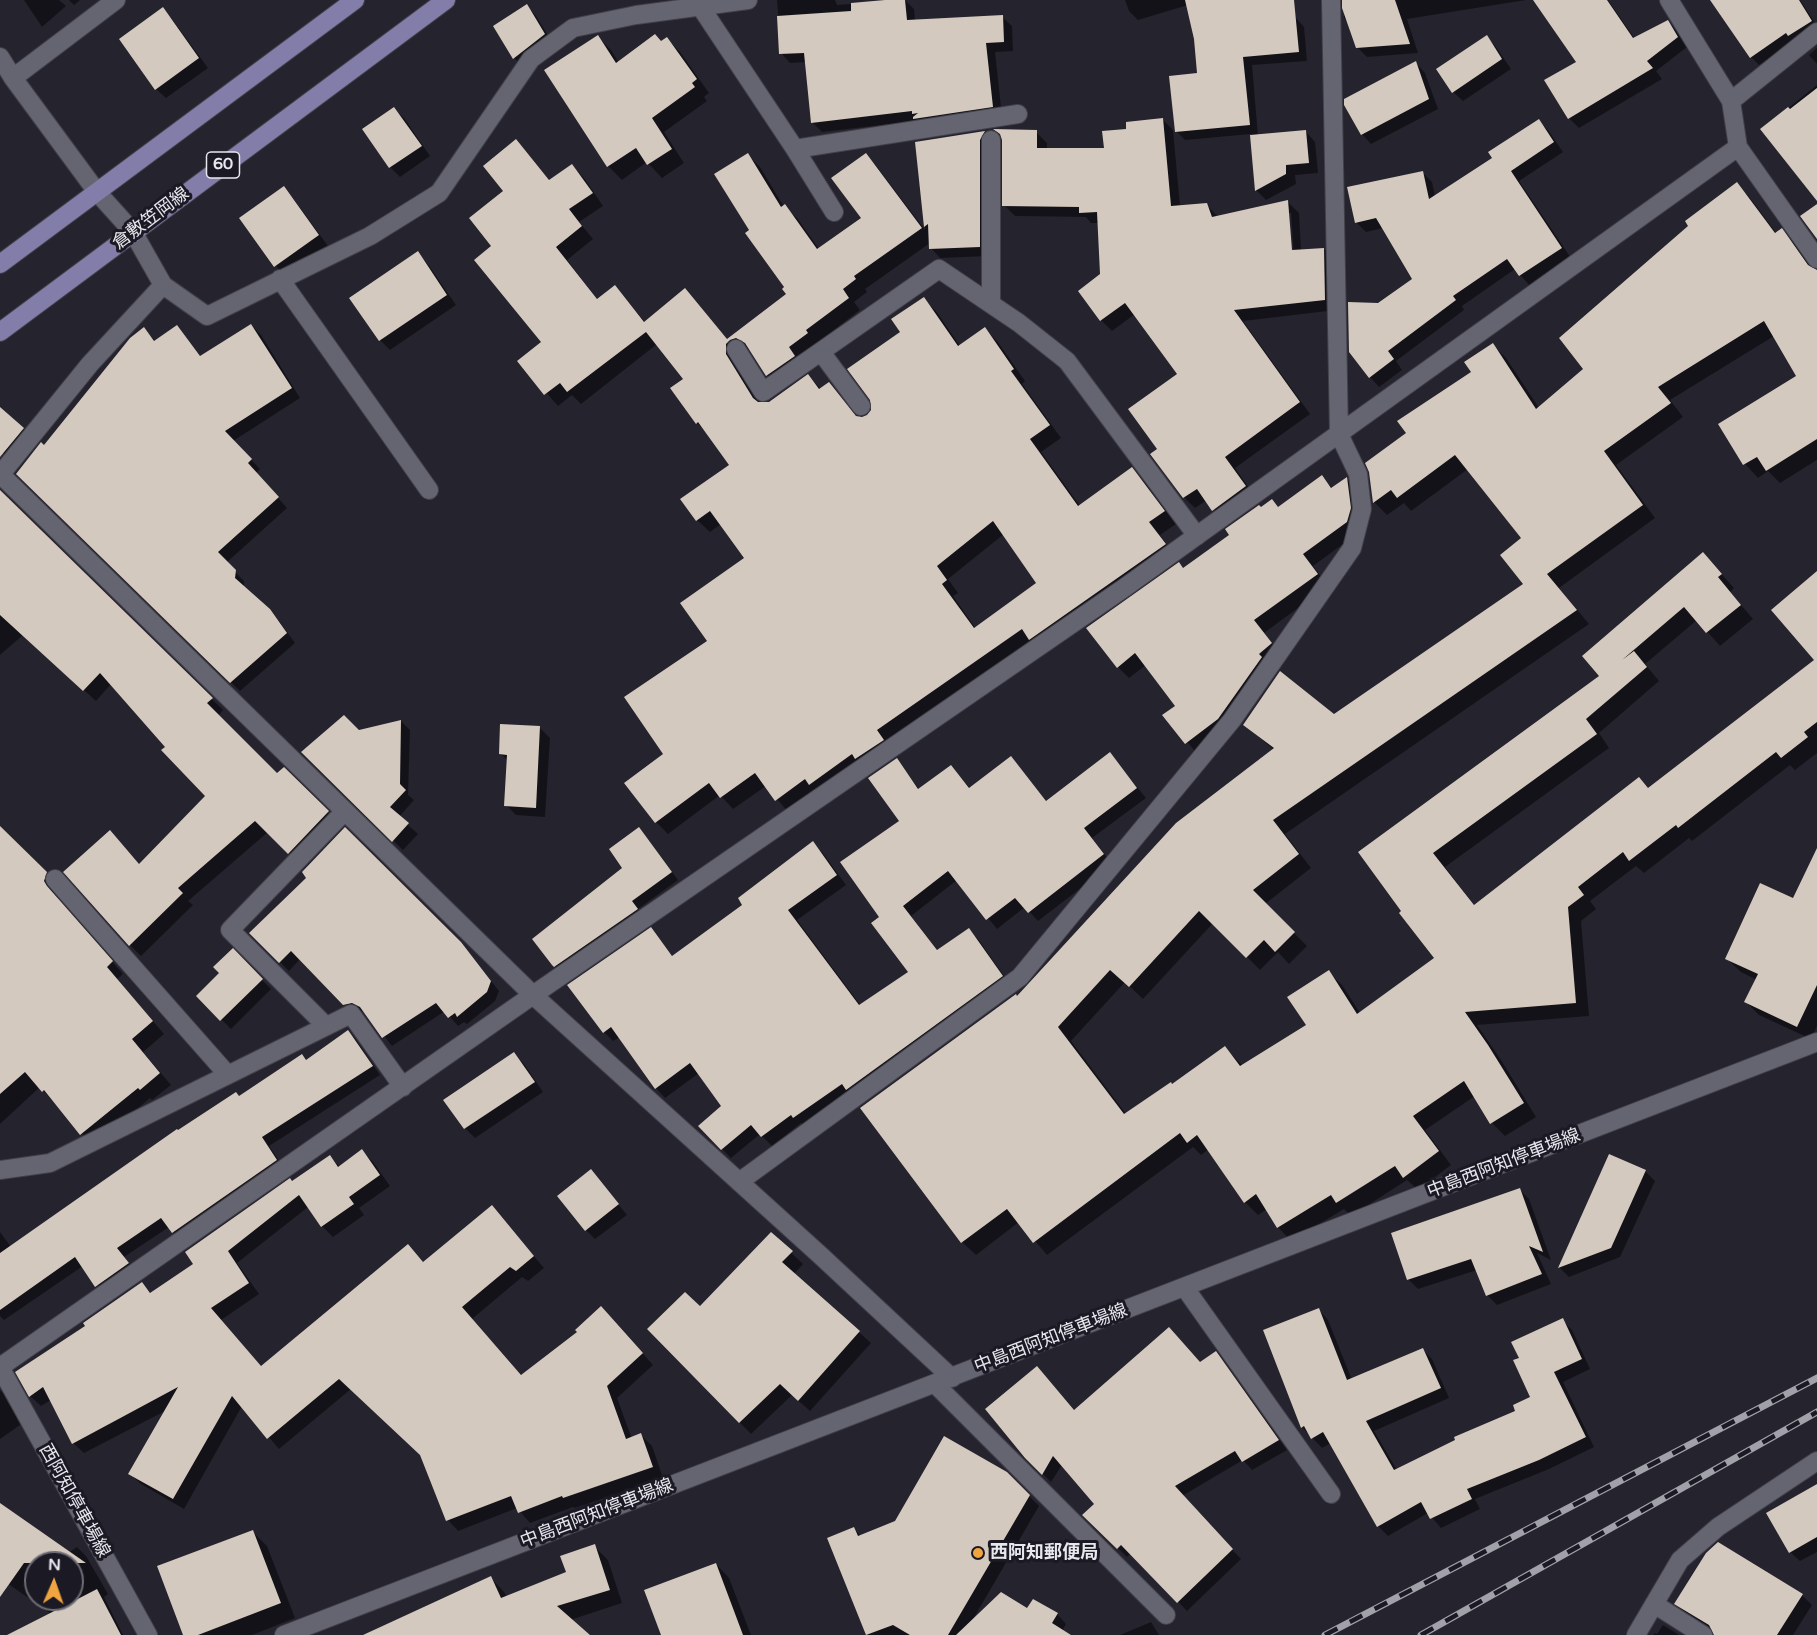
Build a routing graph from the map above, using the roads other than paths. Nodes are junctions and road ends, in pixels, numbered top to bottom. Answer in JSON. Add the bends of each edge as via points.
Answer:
{"nodes":[{"id":1,"x":116,"y":0,"type":"edge"},
{"id":2,"x":355,"y":0,"type":"edge"},
{"id":3,"x":446,"y":0,"type":"edge"},
{"id":4,"x":748,"y":0,"type":"edge"},
{"id":5,"x":1331,"y":0,"type":"edge"},
{"id":6,"x":1669,"y":0,"type":"edge"},
{"id":7,"x":700,"y":6,"type":"junction"},
{"id":8,"x":1817,"y":32,"type":"edge"},
{"id":9,"x":0,"y":57,"type":"edge"},
{"id":10,"x":13,"y":78,"type":"junction"},
{"id":11,"x":1731,"y":101,"type":"junction"},
{"id":12,"x":1018,"y":114,"type":"dead end"},
{"id":13,"x":991,"y":140,"type":"dead end"},
{"id":14,"x":1738,"y":147,"type":"junction"},
{"id":15,"x":795,"y":149,"type":"junction"},
{"id":16,"x":97,"y":192,"type":"junction"},
{"id":17,"x":834,"y":212,"type":"dead end"},
{"id":18,"x":133,"y":232,"type":"junction"},
{"id":19,"x":1817,"y":259,"type":"edge"},
{"id":20,"x":0,"y":264,"type":"edge"},
{"id":21,"x":280,"y":279,"type":"junction"},
{"id":22,"x":163,"y":285,"type":"junction"},
{"id":23,"x":991,"y":304,"type":"junction"},
{"id":24,"x":0,"y":332,"type":"edge"},
{"id":25,"x":736,"y":349,"type":"dead end"},
{"id":26,"x":821,"y":352,"type":"junction"},
{"id":27,"x":861,"y":406,"type":"dead end"},
{"id":28,"x":1339,"y":434,"type":"junction"},
{"id":29,"x":0,"y":475,"type":"edge"},
{"id":30,"x":429,"y":490,"type":"dead end"},
{"id":31,"x":1197,"y":536,"type":"junction"},
{"id":32,"x":345,"y":811,"type":"junction"},
{"id":33,"x":55,"y":879,"type":"dead end"},
{"id":34,"x":533,"y":995,"type":"junction"},
{"id":35,"x":326,"y":1026,"type":"junction"},
{"id":36,"x":1817,"y":1042,"type":"edge"},
{"id":37,"x":228,"y":1075,"type":"junction"},
{"id":38,"x":403,"y":1087,"type":"junction"},
{"id":39,"x":0,"y":1170,"type":"edge"},
{"id":40,"x":739,"y":1182,"type":"junction"},
{"id":41,"x":1185,"y":1288,"type":"junction"},
{"id":42,"x":0,"y":1367,"type":"edge"},
{"id":43,"x":944,"y":1381,"type":"junction"},
{"id":44,"x":1817,"y":1461,"type":"edge"},
{"id":45,"x":1331,"y":1494,"type":"dead end"},
{"id":46,"x":1654,"y":1604,"type":"junction"},
{"id":47,"x":1166,"y":1615,"type":"dead end"},
{"id":48,"x":148,"y":1635,"type":"edge"},
{"id":49,"x":284,"y":1635,"type":"edge"},
{"id":50,"x":1636,"y":1635,"type":"edge"},
{"id":51,"x":1703,"y":1635,"type":"edge"}],
"edges":[{"from":1,"to":10,"type":"street"},
{"from":2,"to":16,"type":"main road"},
{"from":3,"to":18,"type":"main road","name":"倉敷笠岡線","number":"60"},
{"from":4,"to":7,"type":"street"},
{"from":5,"to":28,"type":"street"},
{"from":6,"to":11,"type":"street"},
{"from":7,"to":15,"type":"street"},
{"from":7,"to":21,"type":"street","via":[[573,28],[531,59],[439,192],[370,236]]},
{"from":8,"to":11,"type":"street"},
{"from":9,"to":10,"type":"street"},
{"from":10,"to":16,"type":"street"},
{"from":11,"to":14,"type":"street"},
{"from":12,"to":15,"type":"street"},
{"from":13,"to":23,"type":"street"},
{"from":14,"to":19,"type":"street"},
{"from":14,"to":28,"type":"street"},
{"from":15,"to":17,"type":"street"},
{"from":16,"to":18,"type":"street"},
{"from":16,"to":20,"type":"main road"},
{"from":18,"to":22,"type":"street"},
{"from":18,"to":24,"type":"main road","name":"倉敷笠岡線","number":"60"},
{"from":21,"to":22,"type":"street","via":[[207,316]]},
{"from":21,"to":30,"type":"street"},
{"from":22,"to":29,"type":"street","via":[[90,364]]},
{"from":23,"to":26,"type":"street","via":[[939,269]]},
{"from":23,"to":31,"type":"street","via":[[1067,361]]},
{"from":25,"to":26,"type":"street","via":[[764,392]]},
{"from":26,"to":27,"type":"street"},
{"from":28,"to":31,"type":"street"},
{"from":28,"to":40,"type":"street","via":[[1358,474],[1361,498],[1352,548],[1232,720],[1020,976]]},
{"from":29,"to":32,"type":"street"},
{"from":31,"to":34,"type":"street"},
{"from":32,"to":34,"type":"street"},
{"from":32,"to":35,"type":"street","via":[[230,930]]},
{"from":33,"to":37,"type":"street"},
{"from":34,"to":38,"type":"street"},
{"from":34,"to":40,"type":"street"},
{"from":35,"to":37,"type":"street"},
{"from":35,"to":38,"type":"street","via":[[351,1014]]},
{"from":36,"to":41,"type":"street","name":"中島西阿知停車場線"},
{"from":37,"to":39,"type":"street","via":[[50,1163]]},
{"from":38,"to":42,"type":"street"},
{"from":40,"to":43,"type":"street"},
{"from":41,"to":43,"type":"street","name":"中島西阿知停車場線"},
{"from":41,"to":45,"type":"street"},
{"from":42,"to":48,"type":"street","name":"西阿知停車場線"},
{"from":43,"to":47,"type":"street"},
{"from":43,"to":49,"type":"street","name":"中島西阿知停車場線"},
{"from":44,"to":46,"type":"street","via":[[1718,1527],[1680,1560]]},
{"from":46,"to":50,"type":"street"},
{"from":46,"to":51,"type":"street"}]}
